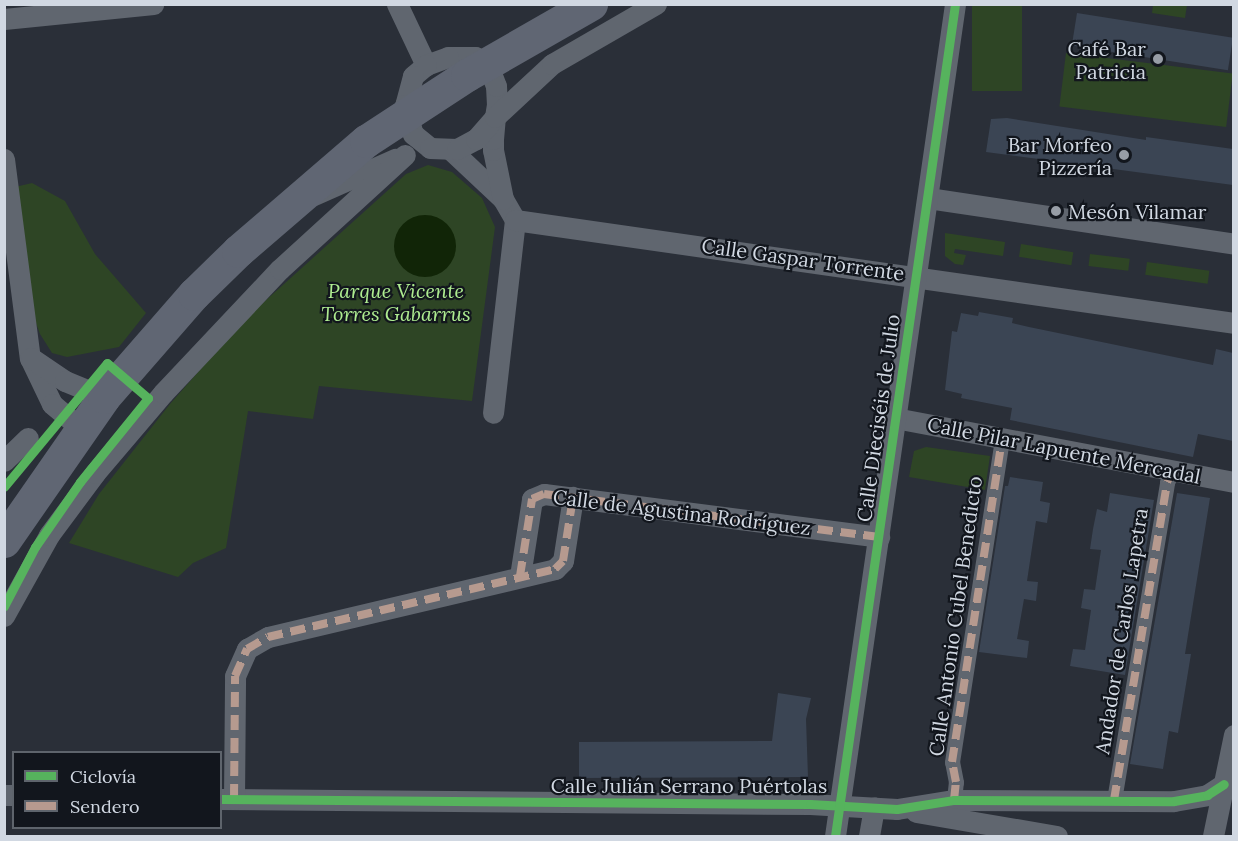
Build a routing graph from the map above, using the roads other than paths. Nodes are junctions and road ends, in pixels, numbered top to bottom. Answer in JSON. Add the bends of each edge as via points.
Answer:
{"nodes":[{"id":1,"x":153,"y":4,"type":"edge"},
{"id":2,"x":398,"y":4,"type":"edge"},
{"id":3,"x":591,"y":4,"type":"edge"},
{"id":4,"x":656,"y":4,"type":"edge"},
{"id":5,"x":955,"y":4,"type":"edge"},
{"id":6,"x":4,"y":19,"type":"edge"},
{"id":7,"x":487,"y":63,"type":"junction"},
{"id":8,"x":426,"y":65,"type":"junction"},
{"id":9,"x":405,"y":116,"type":"junction"},
{"id":10,"x":495,"y":117,"type":"junction"},
{"id":11,"x":440,"y":149,"type":"junction"},
{"id":12,"x":405,"y":155,"type":"junction"},
{"id":13,"x":4,"y":159,"type":"edge"},
{"id":14,"x":928,"y":198,"type":"junction"},
{"id":15,"x":503,"y":199,"type":"junction"},
{"id":16,"x":291,"y":203,"type":"junction"},
{"id":17,"x":515,"y":220,"type":"junction"},
{"id":18,"x":1233,"y":244,"type":"edge"},
{"id":19,"x":916,"y":275,"type":"junction"},
{"id":20,"x":1233,"y":323,"type":"edge"},
{"id":21,"x":30,"y":358,"type":"junction"},
{"id":22,"x":104,"y":397,"type":"junction"},
{"id":23,"x":493,"y":413,"type":"dead end"},
{"id":24,"x":895,"y":418,"type":"junction"},
{"id":25,"x":81,"y":428,"type":"junction"},
{"id":26,"x":27,"y":438,"type":"dead end"},
{"id":27,"x":1002,"y":439,"type":"junction"},
{"id":28,"x":4,"y":461,"type":"edge"},
{"id":29,"x":1173,"y":470,"type":"junction"},
{"id":30,"x":1233,"y":482,"type":"edge"},
{"id":31,"x":573,"y":496,"type":"junction"},
{"id":32,"x":879,"y":537,"type":"junction"},
{"id":33,"x":4,"y":541,"type":"edge"},
{"id":34,"x":520,"y":576,"type":"junction"},
{"id":35,"x":4,"y":616,"type":"edge"},
{"id":36,"x":1233,"y":735,"type":"edge"},
{"id":37,"x":1224,"y":784,"type":"junction"},
{"id":38,"x":227,"y":799,"type":"edge"},
{"id":39,"x":954,"y":800,"type":"junction"},
{"id":40,"x":1114,"y":800,"type":"junction"},
{"id":41,"x":840,"y":804,"type":"junction"},
{"id":42,"x":873,"y":807,"type":"junction"},
{"id":43,"x":897,"y":809,"type":"junction"},
{"id":44,"x":835,"y":837,"type":"edge"},
{"id":45,"x":869,"y":837,"type":"edge"},
{"id":46,"x":1057,"y":837,"type":"edge"},
{"id":47,"x":1214,"y":837,"type":"edge"}],
"edges":[{"from":1,"to":6,"type":"street"},
{"from":2,"to":8,"type":"street"},
{"from":3,"to":7,"type":"main road"},
{"from":4,"to":10,"type":"street","via":[[552,64]]},
{"from":5,"to":14,"type":"street","name":"Calle Dieciséis de Julio"},
{"from":7,"to":8,"type":"street","via":[[459,56]]},
{"from":7,"to":9,"type":"main road"},
{"from":7,"to":10,"type":"street","via":[[496,86]]},
{"from":8,"to":9,"type":"street","via":[[409,82]]},
{"from":9,"to":11,"type":"street","via":[[413,134]]},
{"from":9,"to":16,"type":"main road","via":[[366,141]]},
{"from":10,"to":11,"type":"street","via":[[476,139]]},
{"from":10,"to":15,"type":"street","via":[[494,160]]},
{"from":11,"to":12,"type":"street"},
{"from":11,"to":15,"type":"street"},
{"from":12,"to":16,"type":"street"},
{"from":12,"to":35,"type":"street","via":[[280,269],[163,393],[49,535]]},
{"from":13,"to":21,"type":"street"},
{"from":14,"to":18,"type":"street"},
{"from":14,"to":19,"type":"street","name":"Calle Dieciséis de Julio"},
{"from":15,"to":17,"type":"street"},
{"from":16,"to":22,"type":"main road","via":[[194,294]]},
{"from":17,"to":19,"type":"street","name":"Calle Gaspar Torrente"},
{"from":17,"to":23,"type":"street"},
{"from":19,"to":20,"type":"street","name":"Calle Gaspar Torrente"},
{"from":19,"to":24,"type":"street","name":"Calle Dieciséis de Julio"},
{"from":21,"to":22,"type":"street","via":[[65,381]]},
{"from":21,"to":25,"type":"street","via":[[52,404]]},
{"from":22,"to":25,"type":"main road"},
{"from":24,"to":27,"type":"street","name":"Calle Pilar Lapuente Mercadal"},
{"from":24,"to":32,"type":"street","name":"Calle Dieciséis de Julio"},
{"from":25,"to":33,"type":"main road"},
{"from":26,"to":28,"type":"street"},
{"from":27,"to":29,"type":"street","name":"Calle Pilar Lapuente Mercadal"},
{"from":27,"to":39,"type":"street","name":"Calle Antonio Cubel Benedicto","via":[[952,762]]},
{"from":29,"to":30,"type":"street","name":"Calle Pilar Lapuente Mercadal"},
{"from":29,"to":40,"type":"street","name":"Andador de Carlos Lapetra","via":[[1167,482]]},
{"from":31,"to":32,"type":"street","name":"Calle de Agustina Rodríguez"},
{"from":31,"to":34,"type":"street","via":[[563,561],[555,569]]},
{"from":31,"to":34,"type":"street","name":"Calle de Agustina Rodríguez","via":[[544,494],[532,499]]},
{"from":32,"to":41,"type":"street","name":"Calle Dieciséis de Julio"},
{"from":34,"to":38,"type":"street","via":[[254,643],[242,655],[235,676]]},
{"from":36,"to":37,"type":"street"},
{"from":37,"to":40,"type":"street","name":"Calle Julián Serrano Puértolas","via":[[1194,799]]},
{"from":37,"to":47,"type":"street"},
{"from":38,"to":41,"type":"street","name":"Calle Julián Serrano Puértolas"},
{"from":39,"to":40,"type":"street","name":"Calle Julián Serrano Puértolas"},
{"from":39,"to":43,"type":"street","name":"Calle Julián Serrano Puértolas"},
{"from":41,"to":42,"type":"street","name":"Calle Julián Serrano Puértolas"},
{"from":41,"to":44,"type":"street","name":"Calle Dieciséis de Julio"},
{"from":42,"to":43,"type":"street","name":"Calle Julián Serrano Puértolas"},
{"from":42,"to":45,"type":"street"},
{"from":43,"to":46,"type":"street"}]}
